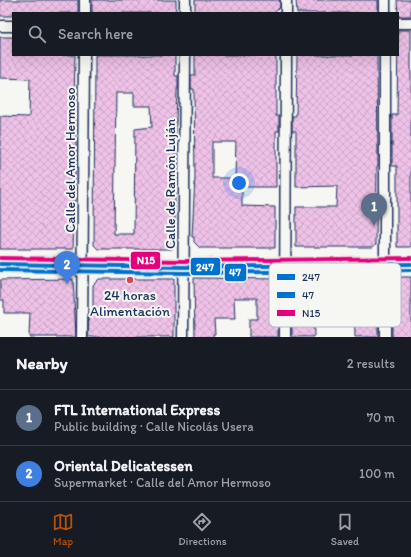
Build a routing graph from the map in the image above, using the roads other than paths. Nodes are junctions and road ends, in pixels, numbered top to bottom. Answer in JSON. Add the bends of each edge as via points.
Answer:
{"nodes":[{"id":1,"x":85,"y":0,"type":"edge"},
{"id":2,"x":185,"y":0,"type":"edge"},
{"id":3,"x":286,"y":0,"type":"edge"},
{"id":4,"x":385,"y":0,"type":"edge"},
{"id":5,"x":85,"y":12,"type":"edge"},
{"id":6,"x":185,"y":12,"type":"edge"},
{"id":7,"x":286,"y":12,"type":"edge"},
{"id":8,"x":385,"y":12,"type":"edge"},
{"id":9,"x":399,"y":23,"type":"edge"},
{"id":10,"x":411,"y":23,"type":"edge"},
{"id":11,"x":0,"y":26,"type":"edge"},
{"id":12,"x":12,"y":26,"type":"edge"},
{"id":13,"x":84,"y":56,"type":"edge"},
{"id":14,"x":184,"y":56,"type":"edge"},
{"id":15,"x":286,"y":56,"type":"edge"},
{"id":16,"x":385,"y":56,"type":"edge"},
{"id":17,"x":285,"y":263,"type":"edge"},
{"id":18,"x":385,"y":263,"type":"edge"},
{"id":19,"x":0,"y":264,"type":"edge"},
{"id":20,"x":269,"y":264,"type":"edge"},
{"id":21,"x":401,"y":264,"type":"edge"},
{"id":22,"x":411,"y":264,"type":"edge"},
{"id":23,"x":83,"y":266,"type":"junction"},
{"id":24,"x":184,"y":266,"type":"junction"},
{"id":25,"x":82,"y":337,"type":"edge"},
{"id":26,"x":183,"y":337,"type":"edge"}],
"edges":[{"from":1,"to":5,"type":"street"},
{"from":2,"to":6,"type":"street"},
{"from":3,"to":7,"type":"street"},
{"from":4,"to":8,"type":"street"},
{"from":9,"to":10,"type":"street"},
{"from":11,"to":12,"type":"street"},
{"from":13,"to":23,"type":"street","name":"Calle del Amor Hermoso"},
{"from":14,"to":24,"type":"street","name":"Calle de Ramón Luján"},
{"from":15,"to":17,"type":"street"},
{"from":16,"to":18,"type":"street"},
{"from":19,"to":23,"type":"main road"},
{"from":20,"to":24,"type":"main road"},
{"from":21,"to":22,"type":"main road"},
{"from":23,"to":24,"type":"main road"},
{"from":23,"to":25,"type":"street","name":"Calle del Amor Hermoso"},
{"from":24,"to":26,"type":"street","name":"Calle de Ramón Luján"}]}
